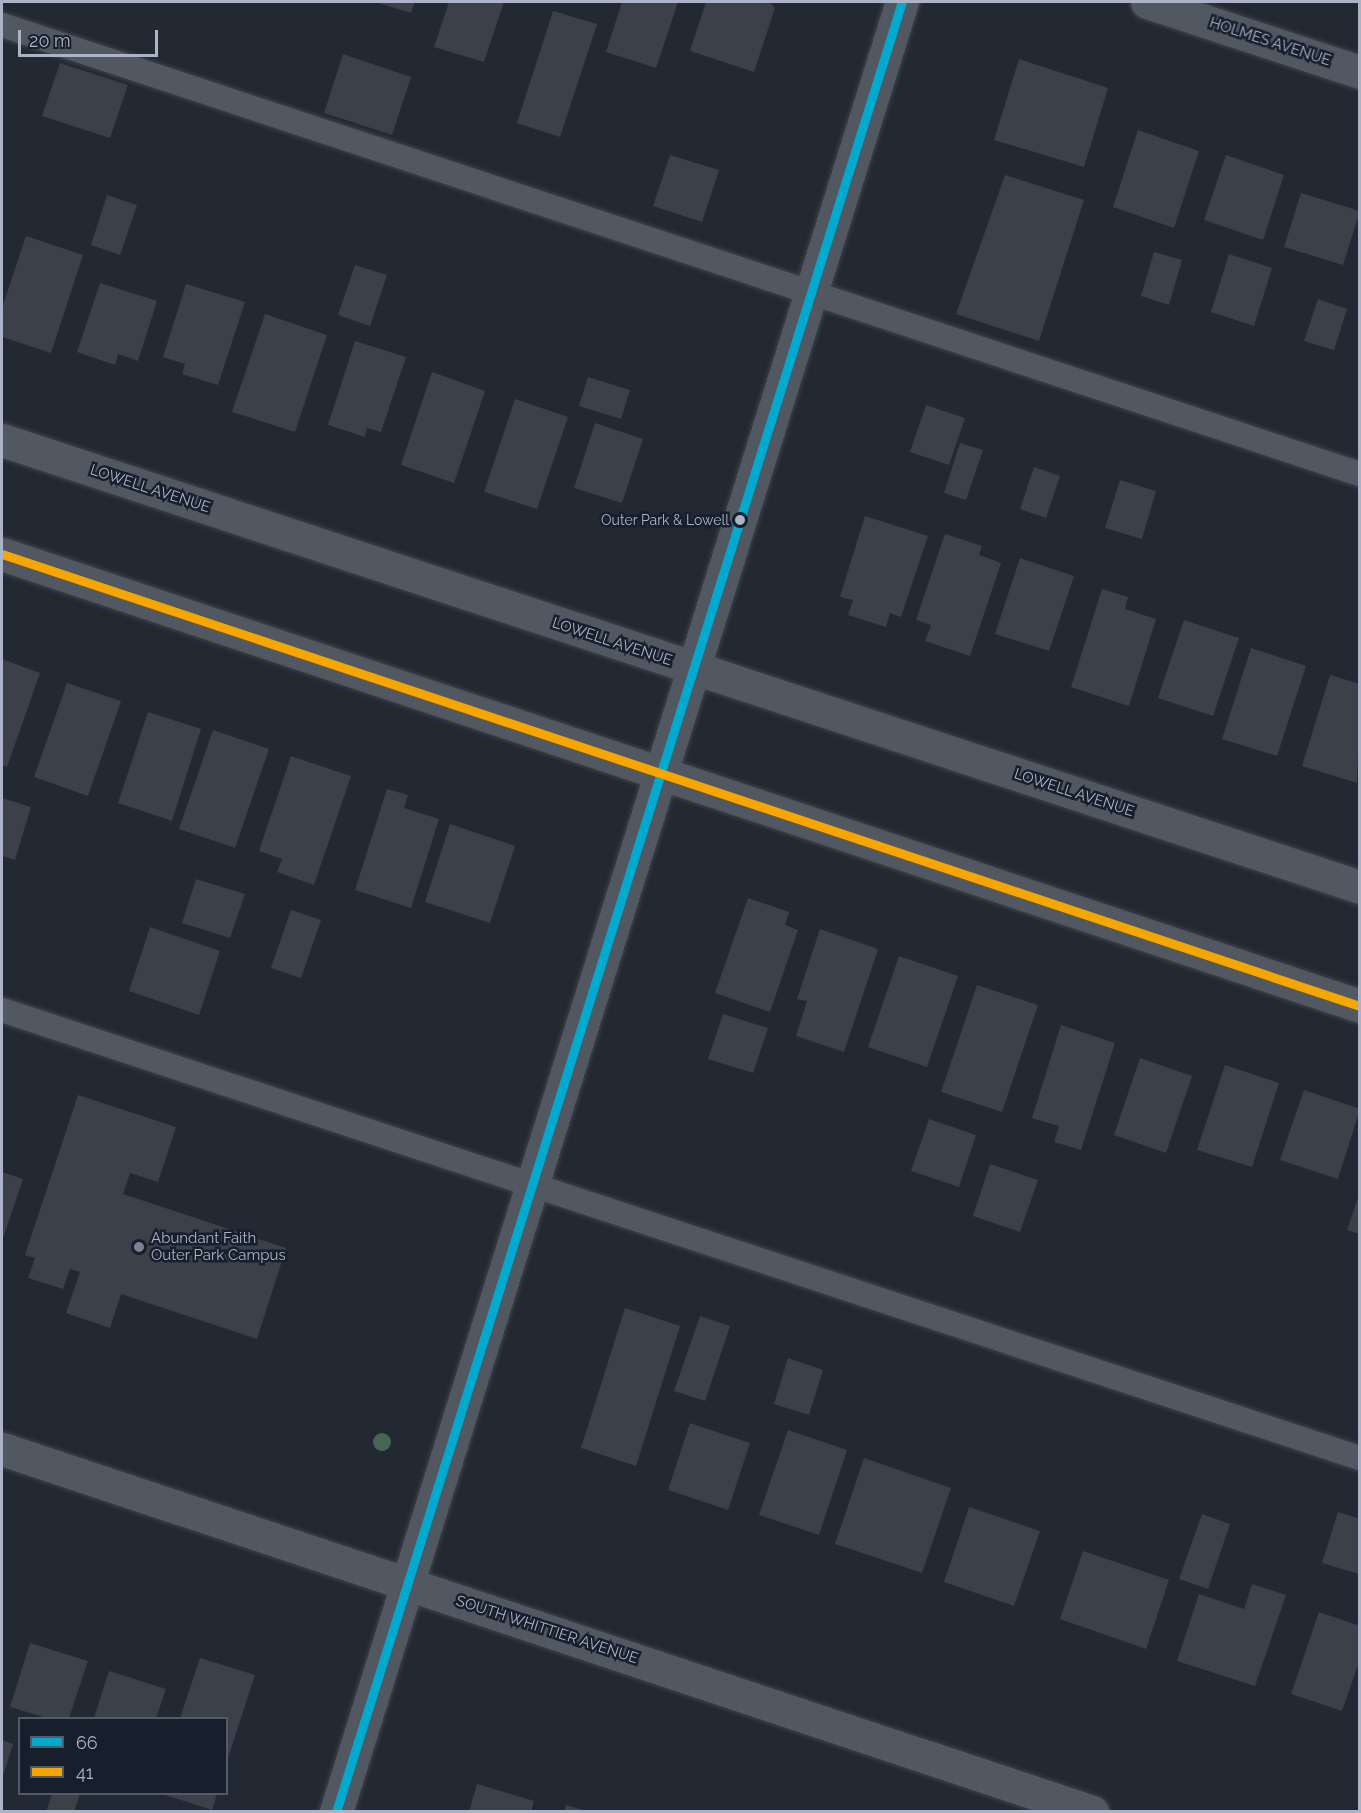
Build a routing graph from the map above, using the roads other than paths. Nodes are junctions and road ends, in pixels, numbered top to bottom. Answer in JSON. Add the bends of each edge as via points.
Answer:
{"nodes":[{"id":1,"x":902,"y":2,"type":"edge"},
{"id":2,"x":1147,"y":2,"type":"edge"},
{"id":3,"x":2,"y":25,"type":"edge"},
{"id":4,"x":1359,"y":72,"type":"edge"},
{"id":5,"x":812,"y":294,"type":"junction"},
{"id":6,"x":2,"y":440,"type":"edge"},
{"id":7,"x":1359,"y":474,"type":"edge"},
{"id":8,"x":2,"y":554,"type":"edge"},
{"id":9,"x":696,"y":669,"type":"junction"},
{"id":10,"x":664,"y":774,"type":"junction"},
{"id":11,"x":1359,"y":887,"type":"edge"},
{"id":12,"x":1359,"y":1006,"type":"edge"},
{"id":13,"x":2,"y":1010,"type":"edge"},
{"id":14,"x":532,"y":1186,"type":"junction"},
{"id":15,"x":2,"y":1449,"type":"edge"},
{"id":16,"x":1359,"y":1458,"type":"edge"},
{"id":17,"x":406,"y":1585,"type":"junction"},
{"id":18,"x":336,"y":1812,"type":"edge"},
{"id":19,"x":1092,"y":1812,"type":"edge"}],
"edges":[{"from":1,"to":5,"type":"street"},
{"from":2,"to":4,"type":"street","name":"HOLMES AVENUE"},
{"from":3,"to":5,"type":"lane"},
{"from":5,"to":7,"type":"lane"},
{"from":5,"to":9,"type":"street"},
{"from":6,"to":9,"type":"street","name":"LOWELL AVENUE"},
{"from":8,"to":10,"type":"street"},
{"from":9,"to":10,"type":"street"},
{"from":9,"to":11,"type":"street","name":"LOWELL AVENUE"},
{"from":10,"to":12,"type":"street"},
{"from":10,"to":14,"type":"street"},
{"from":13,"to":14,"type":"lane"},
{"from":14,"to":16,"type":"lane"},
{"from":14,"to":17,"type":"street"},
{"from":15,"to":17,"type":"street","name":"SOUTH WHITTIER AVENUE"},
{"from":17,"to":18,"type":"street"},
{"from":17,"to":19,"type":"street","name":"SOUTH WHITTIER AVENUE"}]}
